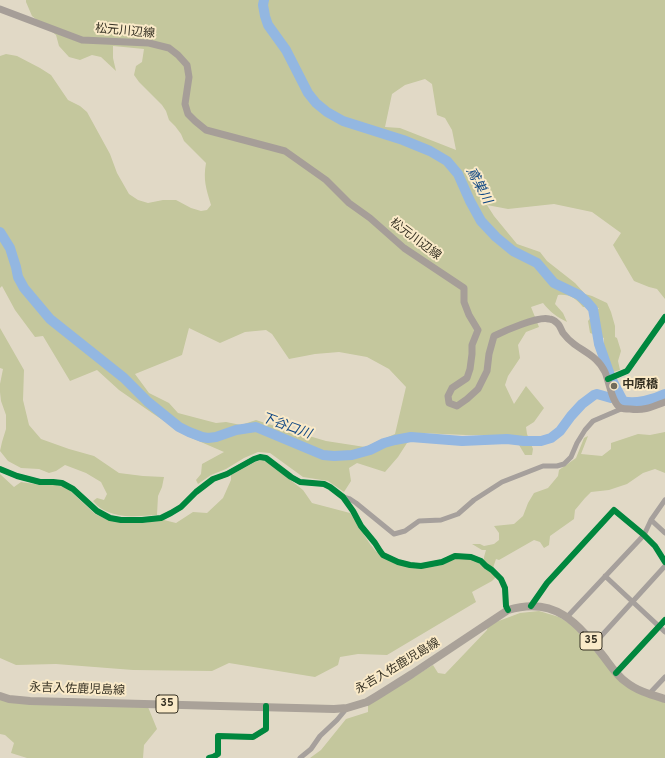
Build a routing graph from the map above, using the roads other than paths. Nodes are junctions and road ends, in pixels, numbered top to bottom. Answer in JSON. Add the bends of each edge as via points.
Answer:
{"nodes":[{"id":1,"x":0,"y":9,"type":"edge"},
{"id":2,"x":665,"y":317,"type":"edge"},
{"id":3,"x":609,"y":379,"type":"junction"},
{"id":4,"x":665,"y":402,"type":"edge"},
{"id":5,"x":619,"y":407,"type":"junction"},
{"id":6,"x":0,"y":469,"type":"edge"},
{"id":7,"x":343,"y":498,"type":"junction"},
{"id":8,"x":665,"y":500,"type":"edge"},
{"id":9,"x":651,"y":520,"type":"junction"},
{"id":10,"x":665,"y":534,"type":"edge"},
{"id":11,"x":644,"y":535,"type":"junction"},
{"id":12,"x":665,"y":562,"type":"edge"},
{"id":13,"x":665,"y":566,"type":"edge"},
{"id":14,"x":605,"y":576,"type":"junction"},
{"id":15,"x":632,"y":602,"type":"junction"},
{"id":16,"x":531,"y":606,"type":"junction"},
{"id":17,"x":508,"y":610,"type":"junction"},
{"id":18,"x":567,"y":617,"type":"junction"},
{"id":19,"x":665,"y":620,"type":"edge"},
{"id":20,"x":659,"y":627,"type":"junction"},
{"id":21,"x":665,"y":632,"type":"edge"},
{"id":22,"x":594,"y":644,"type":"junction"},
{"id":23,"x":616,"y":673,"type":"junction"},
{"id":24,"x":665,"y":677,"type":"edge"},
{"id":25,"x":649,"y":694,"type":"junction"},
{"id":26,"x":0,"y":696,"type":"edge"},
{"id":27,"x":665,"y":699,"type":"edge"},
{"id":28,"x":266,"y":706,"type":"junction"},
{"id":29,"x":347,"y":708,"type":"junction"},
{"id":30,"x":209,"y":758,"type":"edge"},
{"id":31,"x":300,"y":758,"type":"edge"}],
"edges":[{"from":1,"to":3,"type":"main road","name":"松元川辺線","via":[[82,40],[149,43],[169,48],[187,66],[189,76],[185,104],[188,114],[206,130],[285,151],[326,180],[349,203],[404,248],[464,288],[464,302],[478,330],[472,344],[468,378],[452,388],[448,396],[449,403],[457,406],[478,389],[487,371],[494,336],[534,320],[548,318],[557,323],[573,343],[597,359]]},
{"from":2,"to":3,"type":"street","via":[[627,371]]},
{"from":3,"to":5,"type":"main road","name":"松元川辺線","via":[[612,394]]},
{"from":4,"to":5,"type":"main road","via":[[647,409]]},
{"from":5,"to":7,"type":"street","via":[[593,421],[564,464],[543,466],[502,482],[458,514],[441,520],[419,521],[405,532],[394,534],[356,503]]},
{"from":6,"to":7,"type":"street","via":[[40,482],[62,483],[73,489],[97,511],[121,520],[161,518],[181,508],[212,479],[260,457],[266,458],[300,482],[330,487]]},
{"from":7,"to":17,"type":"street","via":[[383,555],[398,562],[421,566],[442,562],[455,556],[471,557],[481,561],[501,579]]},
{"from":8,"to":9,"type":"street"},
{"from":9,"to":10,"type":"street"},
{"from":9,"to":11,"type":"street"},
{"from":11,"to":12,"type":"street"},
{"from":11,"to":14,"type":"street"},
{"from":11,"to":16,"type":"street","via":[[614,510],[547,583]]},
{"from":13,"to":15,"type":"street"},
{"from":14,"to":15,"type":"street"},
{"from":14,"to":18,"type":"street"},
{"from":15,"to":20,"type":"street"},
{"from":15,"to":22,"type":"street"},
{"from":16,"to":17,"type":"main road","name":"永吉入佐鹿児島線","number":"35"},
{"from":16,"to":18,"type":"main road","name":"永吉入佐鹿児島線","number":"35","via":[[555,610]]},
{"from":17,"to":29,"type":"main road","name":"永吉入佐鹿児島線","number":"35","via":[[377,696]]},
{"from":18,"to":22,"type":"main road","name":"永吉入佐鹿児島線","number":"35"},
{"from":19,"to":20,"type":"street"},
{"from":20,"to":21,"type":"street"},
{"from":20,"to":23,"type":"street"},
{"from":22,"to":23,"type":"main road","name":"永吉入佐鹿児島線","number":"35"},
{"from":23,"to":25,"type":"main road","name":"永吉入佐鹿児島線","number":"35","via":[[625,682]]},
{"from":24,"to":25,"type":"street"},
{"from":25,"to":27,"type":"main road","name":"永吉入佐鹿児島線","number":"35"},
{"from":26,"to":28,"type":"main road","name":"永吉入佐鹿児島線","number":"35","via":[[30,701]]},
{"from":28,"to":29,"type":"main road","name":"永吉入佐鹿児島線","number":"35"},
{"from":28,"to":30,"type":"street","via":[[266,728],[253,737],[218,736],[218,754]]},
{"from":29,"to":31,"type":"street"}]}
